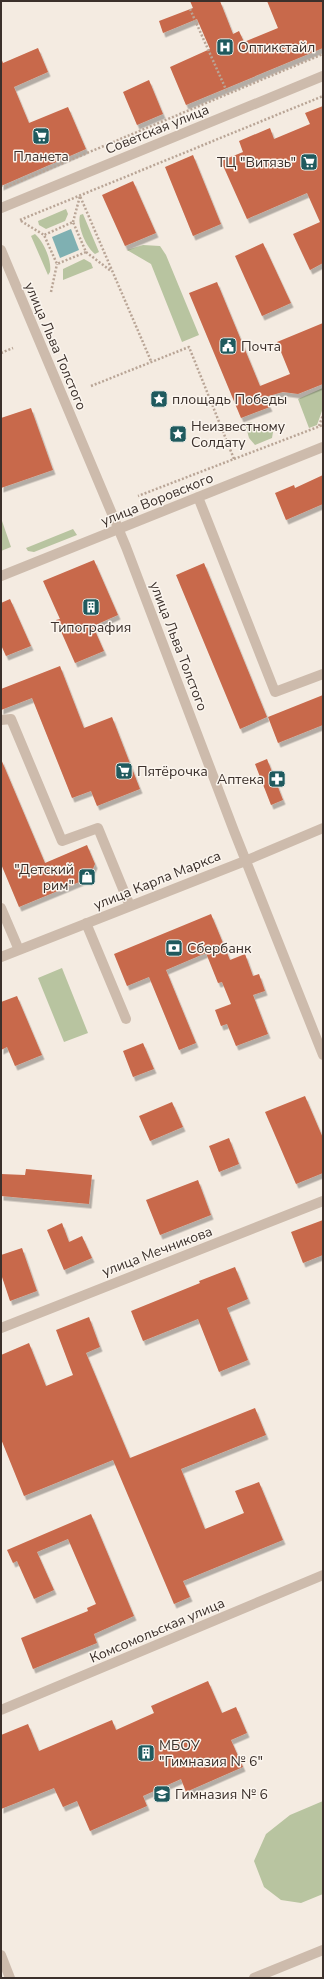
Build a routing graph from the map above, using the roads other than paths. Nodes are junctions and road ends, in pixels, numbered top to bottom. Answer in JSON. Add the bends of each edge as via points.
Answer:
{"nodes":[{"id":1,"x":323,"y":76,"type":"edge"},
{"id":2,"x":1,"y":208,"type":"edge"},
{"id":3,"x":1,"y":250,"type":"edge"},
{"id":4,"x":323,"y":447,"type":"edge"},
{"id":5,"x":198,"y":497,"type":"junction"},
{"id":6,"x":119,"y":530,"type":"junction"},
{"id":7,"x":1,"y":576,"type":"edge"},
{"id":8,"x":323,"y":674,"type":"edge"},
{"id":9,"x":1,"y":720,"type":"edge"},
{"id":10,"x":323,"y":828,"type":"edge"},
{"id":11,"x":245,"y":861,"type":"junction"},
{"id":12,"x":130,"y":906,"type":"junction"},
{"id":13,"x":1,"y":908,"type":"edge"},
{"id":14,"x":86,"y":923,"type":"junction"},
{"id":15,"x":19,"y":950,"type":"junction"},
{"id":16,"x":1,"y":957,"type":"edge"},
{"id":17,"x":126,"y":1019,"type":"dead end"},
{"id":18,"x":323,"y":1055,"type":"edge"},
{"id":19,"x":323,"y":1201,"type":"edge"},
{"id":20,"x":1,"y":1328,"type":"edge"},
{"id":21,"x":323,"y":1574,"type":"edge"},
{"id":22,"x":1,"y":1710,"type":"edge"},
{"id":23,"x":323,"y":1950,"type":"edge"},
{"id":24,"x":1,"y":1955,"type":"edge"},
{"id":25,"x":274,"y":1974,"type":"edge"},
{"id":26,"x":10,"y":1978,"type":"edge"},
{"id":27,"x":254,"y":1978,"type":"edge"}],
"edges":[{"from":1,"to":2,"type":"street","name":"Советская улица"},
{"from":3,"to":6,"type":"street","name":"улица Льва Толстого"},
{"from":4,"to":5,"type":"street","name":"улица Воровского"},
{"from":5,"to":6,"type":"street","name":"улица Воровского"},
{"from":5,"to":8,"type":"street","via":[[275,692]]},
{"from":6,"to":7,"type":"street","name":"улица Воровского"},
{"from":6,"to":11,"type":"street","name":"улица Льва Толстого"},
{"from":9,"to":12,"type":"street","via":[[11,719],[62,841],[98,828]]},
{"from":10,"to":11,"type":"street","name":"улица Карла Маркса"},
{"from":11,"to":12,"type":"street","name":"улица Карла Маркса"},
{"from":11,"to":18,"type":"street","name":"улица Льва Толстого"},
{"from":12,"to":14,"type":"street","name":"улица Карла Маркса"},
{"from":13,"to":15,"type":"street"},
{"from":14,"to":15,"type":"street","name":"улица Карла Маркса"},
{"from":14,"to":17,"type":"street"},
{"from":15,"to":16,"type":"street","name":"улица Карла Маркса"},
{"from":19,"to":20,"type":"street","name":"улица Мечникова"},
{"from":21,"to":22,"type":"street","name":"Комсомольская улица"},
{"from":23,"to":25,"type":"street"},
{"from":24,"to":26,"type":"street"},
{"from":25,"to":27,"type":"street"}]}
